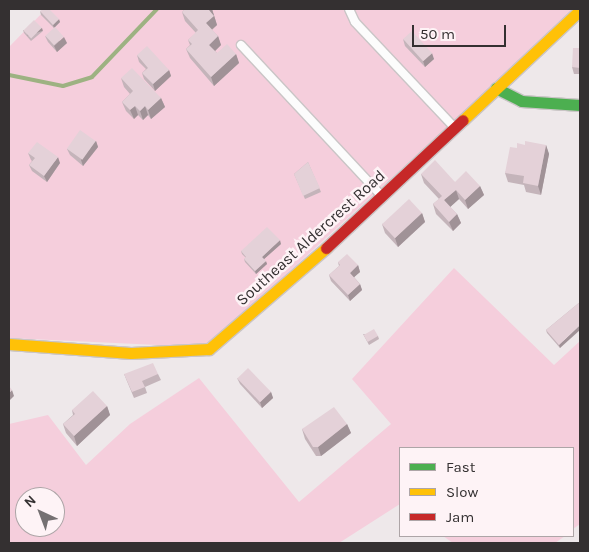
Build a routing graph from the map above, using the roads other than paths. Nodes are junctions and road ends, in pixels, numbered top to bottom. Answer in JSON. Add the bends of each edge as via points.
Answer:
{"nodes":[{"id":1,"x":349,"y":9,"type":"edge"},
{"id":2,"x":580,"y":10,"type":"edge"},
{"id":3,"x":242,"y":45,"type":"dead end"},
{"id":4,"x":496,"y":88,"type":"junction"},
{"id":5,"x":580,"y":105,"type":"edge"},
{"id":6,"x":455,"y":127,"type":"junction"},
{"id":7,"x":382,"y":196,"type":"junction"},
{"id":8,"x":9,"y":344,"type":"edge"}],
"edges":[{"from":1,"to":6,"type":"lane","via":[[355,22]]},
{"from":2,"to":4,"type":"street","name":"Southeast Aldercrest Road"},
{"from":3,"to":7,"type":"lane"},
{"from":4,"to":5,"type":"street","via":[[521,101]]},
{"from":4,"to":6,"type":"street","name":"Southeast Aldercrest Road"},
{"from":6,"to":7,"type":"street","name":"Southeast Aldercrest Road"},
{"from":7,"to":8,"type":"street","name":"Southeast Aldercrest Road","via":[[262,306],[209,349],[131,353]]}]}
